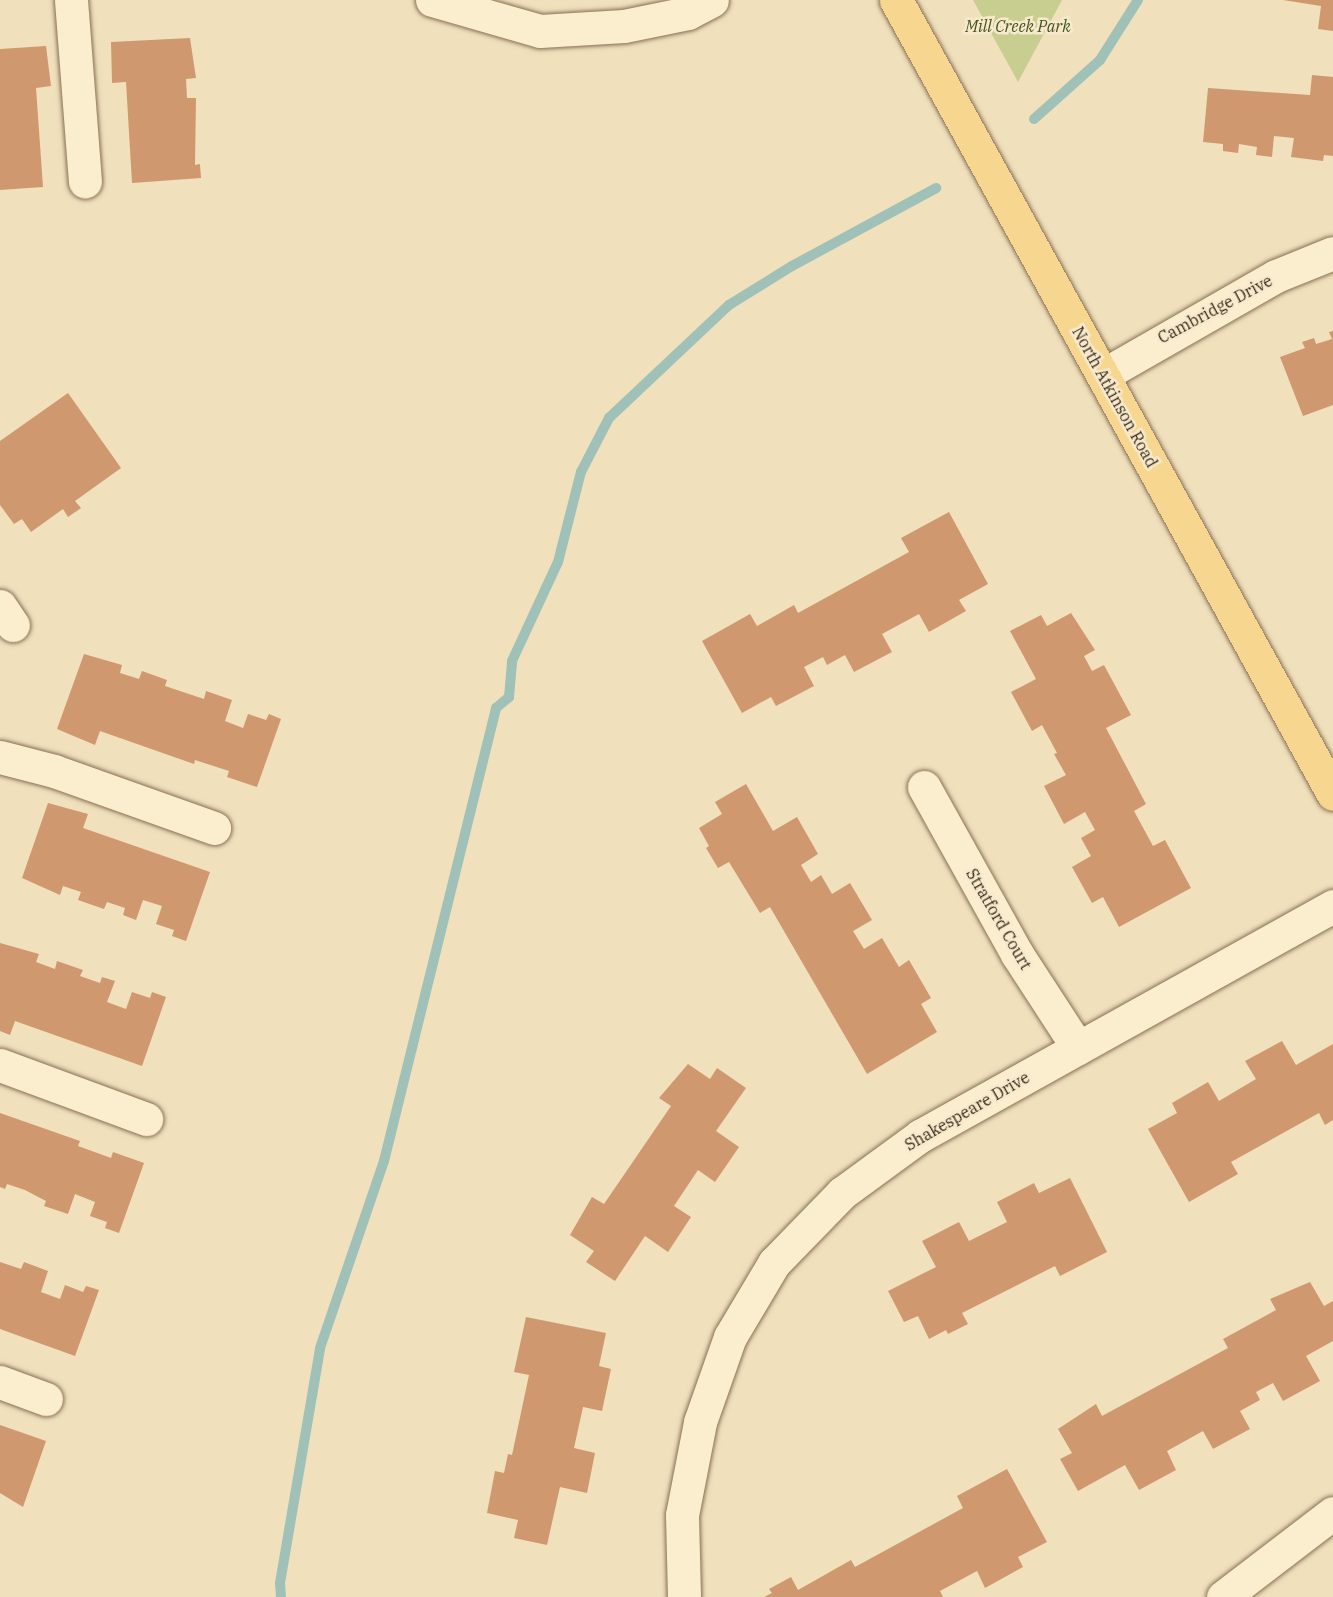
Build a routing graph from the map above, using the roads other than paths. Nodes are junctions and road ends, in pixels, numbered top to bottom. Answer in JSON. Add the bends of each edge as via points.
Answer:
{"nodes":[{"id":1,"x":71,"y":0,"type":"edge"},
{"id":2,"x":432,"y":0,"type":"edge"},
{"id":3,"x":712,"y":0,"type":"edge"},
{"id":4,"x":896,"y":0,"type":"edge"},
{"id":5,"x":85,"y":181,"type":"dead end"},
{"id":6,"x":1333,"y":253,"type":"edge"},
{"id":7,"x":1102,"y":375,"type":"junction"},
{"id":8,"x":0,"y":757,"type":"edge"},
{"id":9,"x":924,"y":787,"type":"dead end"},
{"id":10,"x":1333,"y":794,"type":"edge"},
{"id":11,"x":214,"y":828,"type":"dead end"},
{"id":12,"x":1333,"y":906,"type":"edge"},
{"id":13,"x":1078,"y":1048,"type":"junction"},
{"id":14,"x":0,"y":1065,"type":"edge"},
{"id":15,"x":146,"y":1119,"type":"dead end"},
{"id":16,"x":0,"y":1382,"type":"edge"},
{"id":17,"x":46,"y":1399,"type":"dead end"},
{"id":18,"x":1333,"y":1513,"type":"edge"},
{"id":19,"x":684,"y":1597,"type":"edge"},
{"id":20,"x":1223,"y":1597,"type":"edge"}],
"edges":[{"from":1,"to":5,"type":"street"},
{"from":2,"to":3,"type":"street","via":[[540,31],[624,26],[688,13]]},
{"from":4,"to":7,"type":"main road","name":"North Atkinson Road"},
{"from":6,"to":7,"type":"street","name":"Cambridge Drive","via":[[1276,276]]},
{"from":7,"to":10,"type":"main road","name":"North Atkinson Road"},
{"from":8,"to":11,"type":"street","via":[[54,771]]},
{"from":9,"to":13,"type":"street","name":"Stratford Court","via":[[1017,954]]},
{"from":12,"to":13,"type":"street","name":"Shakespeare Drive"},
{"from":13,"to":19,"type":"street","name":"Shakespeare Drive","via":[[920,1136],[842,1192],[774,1263],[730,1337],[700,1422],[682,1515]]},
{"from":14,"to":15,"type":"street"},
{"from":16,"to":17,"type":"street"},
{"from":18,"to":20,"type":"street"}]}
